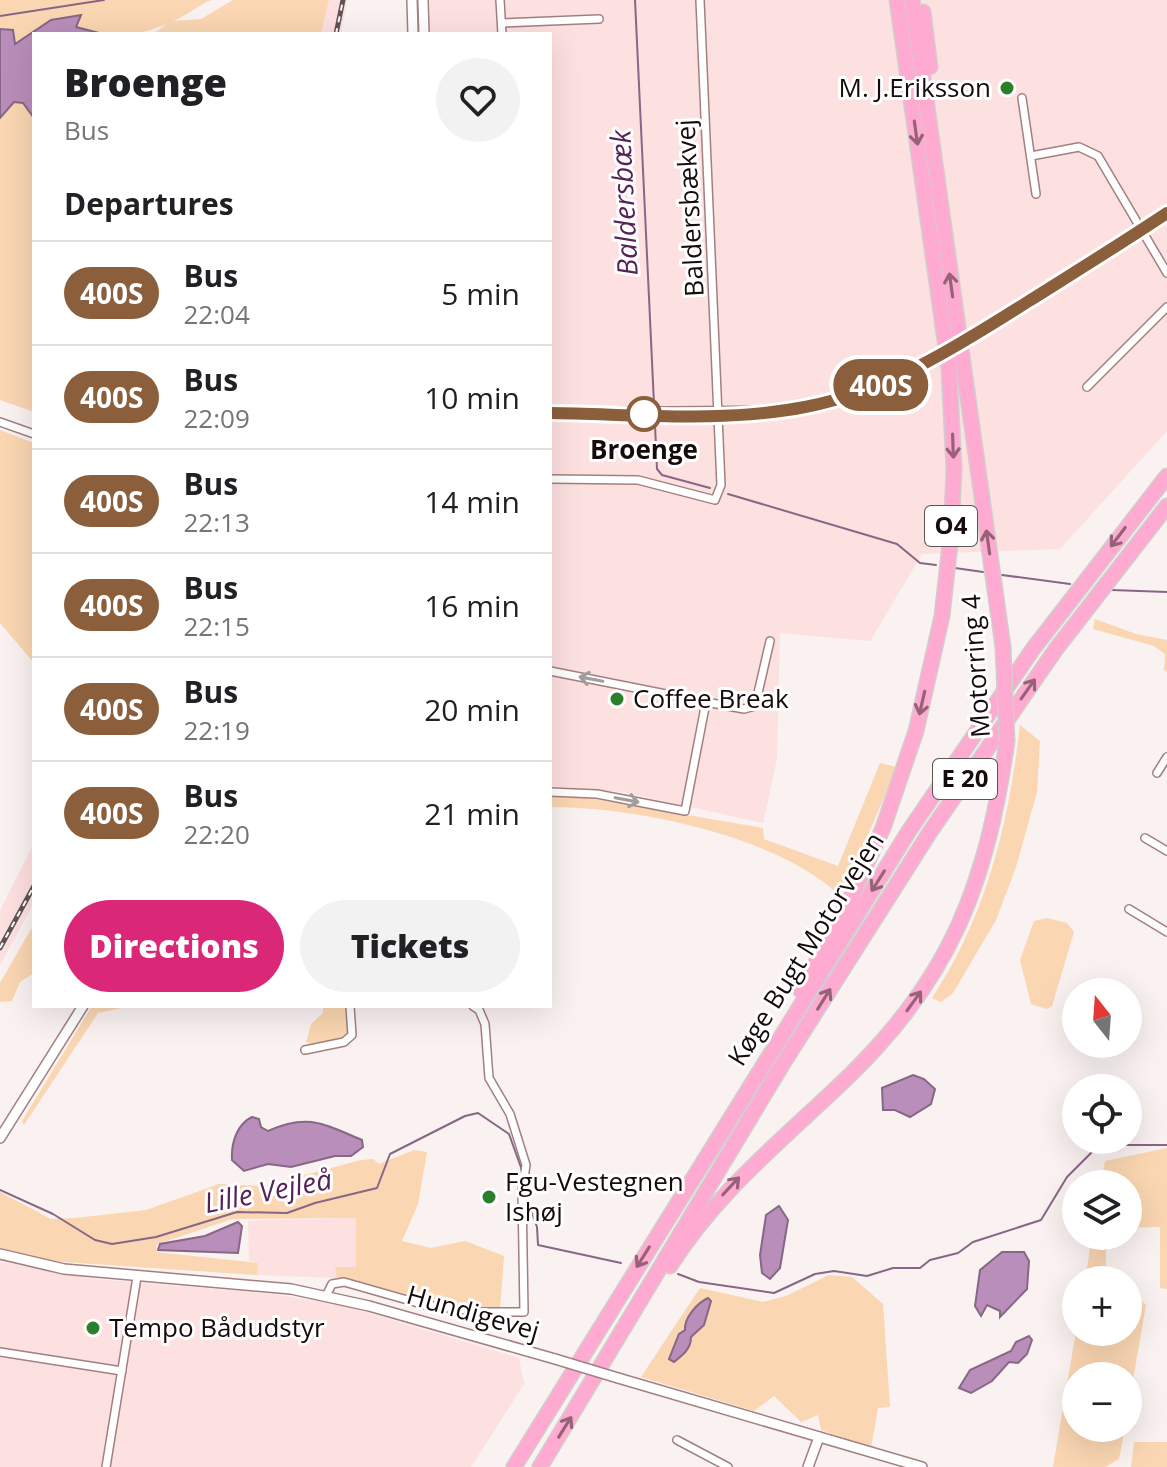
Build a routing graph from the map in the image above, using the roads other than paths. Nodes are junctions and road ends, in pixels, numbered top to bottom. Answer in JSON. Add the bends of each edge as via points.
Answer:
{"nodes":[{"id":1,"x":412,"y":0,"type":"edge"},
{"id":2,"x":423,"y":0,"type":"edge"},
{"id":3,"x":500,"y":0,"type":"edge"},
{"id":4,"x":700,"y":0,"type":"edge"},
{"id":5,"x":887,"y":0,"type":"edge"},
{"id":6,"x":897,"y":0,"type":"edge"},
{"id":7,"x":912,"y":0,"type":"edge"},
{"id":8,"x":921,"y":0,"type":"edge"},
{"id":9,"x":599,"y":19,"type":"dead end"},
{"id":10,"x":502,"y":23,"type":"junction"},
{"id":11,"x":413,"y":32,"type":"edge"},
{"id":12,"x":424,"y":32,"type":"edge"},
{"id":13,"x":502,"y":32,"type":"edge"},
{"id":14,"x":910,"y":89,"type":"junction"},
{"id":15,"x":1022,"y":98,"type":"dead end"},
{"id":16,"x":1031,"y":156,"type":"junction"},
{"id":17,"x":936,"y":182,"type":"junction"},
{"id":18,"x":1036,"y":194,"type":"dead end"},
{"id":19,"x":1167,"y":213,"type":"edge"},
{"id":20,"x":1141,"y":230,"type":"junction"},
{"id":21,"x":1167,"y":273,"type":"edge"},
{"id":22,"x":1167,"y":307,"type":"edge"},
{"id":23,"x":1087,"y":387,"type":"dead end"},
{"id":24,"x":552,"y":413,"type":"edge"},
{"id":25,"x":719,"y":414,"type":"junction"},
{"id":26,"x":0,"y":422,"type":"edge"},
{"id":27,"x":32,"y":433,"type":"edge"},
{"id":28,"x":1167,"y":476,"type":"edge"},
{"id":29,"x":552,"y":479,"type":"edge"},
{"id":30,"x":1167,"y":506,"type":"edge"},
{"id":31,"x":770,"y":641,"type":"dead end"},
{"id":32,"x":552,"y":671,"type":"edge"},
{"id":33,"x":706,"y":702,"type":"junction"},
{"id":34,"x":1167,"y":757,"type":"edge"},
{"id":35,"x":1164,"y":766,"type":"edge"},
{"id":36,"x":1157,"y":773,"type":"dead end"},
{"id":37,"x":552,"y":792,"type":"edge"},
{"id":38,"x":1145,"y":838,"type":"dead end"},
{"id":39,"x":1167,"y":851,"type":"edge"},
{"id":40,"x":1129,"y":909,"type":"dead end"},
{"id":41,"x":1167,"y":932,"type":"edge"},
{"id":42,"x":82,"y":1008,"type":"edge"},
{"id":43,"x":350,"y":1008,"type":"edge"},
{"id":44,"x":476,"y":1008,"type":"edge"},
{"id":45,"x":787,"y":1024,"type":"junction"},
{"id":46,"x":305,"y":1050,"type":"dead end"},
{"id":47,"x":0,"y":1138,"type":"edge"},
{"id":48,"x":0,"y":1254,"type":"edge"},
{"id":49,"x":137,"y":1277,"type":"junction"},
{"id":50,"x":326,"y":1296,"type":"junction"},
{"id":51,"x":0,"y":1352,"type":"edge"},
{"id":52,"x":122,"y":1371,"type":"junction"},
{"id":53,"x":590,"y":1386,"type":"junction"},
{"id":54,"x":819,"y":1437,"type":"junction"},
{"id":55,"x":677,"y":1440,"type":"dead end"},
{"id":56,"x":106,"y":1467,"type":"edge"},
{"id":57,"x":514,"y":1467,"type":"edge"},
{"id":58,"x":540,"y":1467,"type":"edge"},
{"id":59,"x":728,"y":1467,"type":"edge"},
{"id":60,"x":808,"y":1467,"type":"edge"},
{"id":61,"x":922,"y":1467,"type":"edge"}],
"edges":[{"from":1,"to":11,"type":"street"},
{"from":2,"to":12,"type":"street"},
{"from":3,"to":10,"type":"street"},
{"from":4,"to":25,"type":"street","name":"Baldersbækvej"},
{"from":5,"to":14,"type":"highway","number":"O4","via":[[903,79]]},
{"from":6,"to":14,"type":"highway","name":"Motorring 4","number":"O4"},
{"from":7,"to":17,"type":"highway","name":"Motorring 4","number":"O4"},
{"from":8,"to":17,"type":"highway","number":"O4","via":[[941,149]]},
{"from":9,"to":10,"type":"street"},
{"from":10,"to":13,"type":"street"},
{"from":14,"to":45,"type":"highway","name":"Motorring 4","number":"O4","one_way":true,"via":[[950,397],[954,469],[942,616],[916,731],[883,828]]},
{"from":15,"to":16,"type":"street"},
{"from":16,"to":18,"type":"street"},
{"from":16,"to":20,"type":"street","via":[[1079,147],[1090,150]]},
{"from":53,"to":17,"type":"highway","name":"Motorring 4","number":"O4","one_way":true,"bridge":true,"via":[[704,1217],[751,1165],[867,1058],[917,999],[960,925],[981,873],[1007,741],[1003,647]]},
{"from":19,"to":20,"type":"street"},
{"from":20,"to":21,"type":"street"},
{"from":20,"to":25,"type":"street","bridge":true,"via":[[979,333],[860,393],[781,411]]},
{"from":22,"to":23,"type":"street"},
{"from":24,"to":25,"type":"street"},
{"from":25,"to":29,"type":"street","name":"Baldersbækvej","via":[[721,485],[715,500],[638,480]]},
{"from":26,"to":27,"type":"street"},
{"from":28,"to":45,"type":"highway","name":"Køge Bugt Motorvejen","number":"E 20","one_way":true,"via":[[1025,660]]},
{"from":53,"to":30,"type":"highway","name":"Køge Bugt Motorvejen","number":"E 20","one_way":true,"via":[[782,1065],[937,821],[1056,649]]},
{"from":31,"to":33,"type":"street","via":[[755,706]]},
{"from":33,"to":32,"type":"street","one_way":true},
{"from":37,"to":33,"type":"street","one_way":true,"via":[[597,794],[685,811]]},
{"from":34,"to":35,"type":"street"},
{"from":35,"to":36,"type":"street"},
{"from":38,"to":39,"type":"street"},
{"from":40,"to":41,"type":"street"},
{"from":42,"to":47,"type":"street"},
{"from":43,"to":46,"type":"street","via":[[352,1035],[344,1042]]},
{"from":44,"to":50,"type":"street","via":[[485,1024],[489,1078],[510,1114],[526,1165],[524,1312],[425,1305],[344,1282],[332,1284]]},
{"from":45,"to":57,"type":"highway","name":"Køge Bugt Motorvejen","number":"E 20","one_way":true},
{"from":48,"to":49,"type":"street","name":"Hundigevej","via":[[64,1269]]},
{"from":49,"to":50,"type":"street","name":"Hundigevej"},
{"from":49,"to":52,"type":"street"},
{"from":50,"to":54,"type":"street","name":"Hundigevej","bridge":true},
{"from":51,"to":52,"type":"street"},
{"from":52,"to":56,"type":"street"},
{"from":58,"to":53,"type":"highway","name":"Køge Bugt Motorvejen","number":"E 20","one_way":true},
{"from":54,"to":60,"type":"street"},
{"from":54,"to":61,"type":"street","name":"Hundigevej"},
{"from":55,"to":59,"type":"street"}]}
